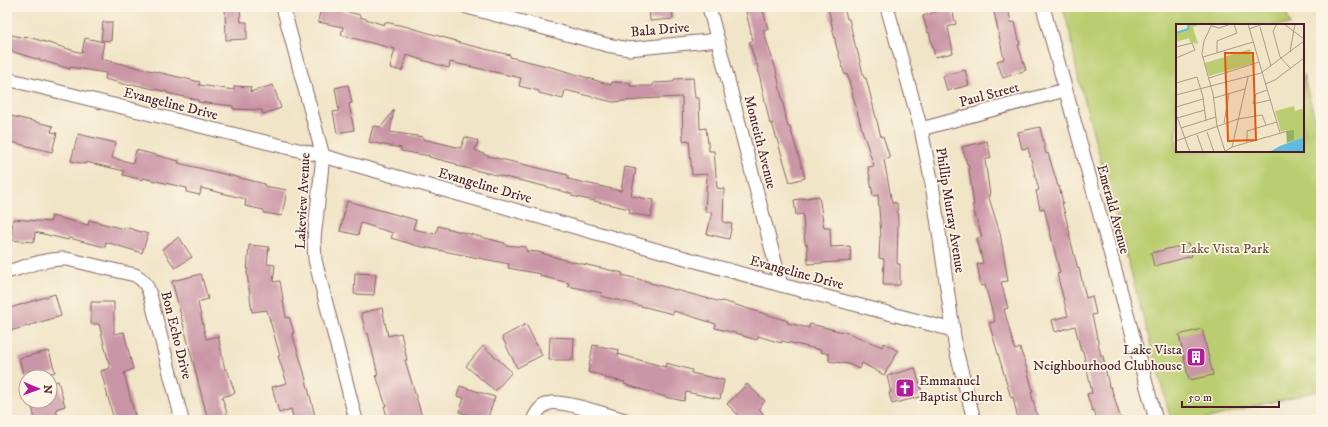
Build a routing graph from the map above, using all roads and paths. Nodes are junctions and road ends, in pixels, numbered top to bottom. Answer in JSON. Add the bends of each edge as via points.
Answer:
{"nodes":[{"id":1,"x":283,"y":7,"type":"edge"},
{"id":2,"x":467,"y":7,"type":"edge"},
{"id":3,"x":709,"y":7,"type":"edge"},
{"id":4,"x":887,"y":7,"type":"edge"},
{"id":5,"x":1043,"y":7,"type":"edge"},
{"id":6,"x":718,"y":40,"type":"junction"},
{"id":7,"x":7,"y":79,"type":"edge"},
{"id":8,"x":1065,"y":90,"type":"junction"},
{"id":9,"x":921,"y":129,"type":"junction"},
{"id":10,"x":323,"y":156,"type":"junction"},
{"id":11,"x":7,"y":272,"type":"edge"},
{"id":12,"x":781,"y":285,"type":"junction"},
{"id":13,"x":953,"y":330,"type":"junction"},
{"id":14,"x":182,"y":420,"type":"edge"},
{"id":15,"x":356,"y":420,"type":"edge"},
{"id":16,"x":533,"y":420,"type":"edge"},
{"id":17,"x":626,"y":420,"type":"edge"},
{"id":18,"x":974,"y":420,"type":"edge"},
{"id":19,"x":1156,"y":420,"type":"edge"}],
"edges":[{"from":1,"to":10,"type":"street","name":"Lakeview Avenue"},
{"from":2,"to":6,"type":"street","name":"Bala Drive","via":[[629,49]]},
{"from":3,"to":6,"type":"street","name":"Monteith Avenue"},
{"from":4,"to":9,"type":"street","name":"Phillip Murray Avenue"},
{"from":5,"to":8,"type":"street","name":"Emerald Avenue"},
{"from":6,"to":12,"type":"street","name":"Monteith Avenue"},
{"from":7,"to":10,"type":"street","name":"Evangeline Drive"},
{"from":8,"to":9,"type":"street","name":"Paul Street"},
{"from":8,"to":19,"type":"street","name":"Emerald Avenue"},
{"from":9,"to":13,"type":"street","name":"Phillip Murray Avenue","via":[[932,184]]},
{"from":10,"to":12,"type":"street","name":"Evangeline Drive"},
{"from":10,"to":15,"type":"street","name":"Lakeview Avenue","via":[[314,239],[315,260]]},
{"from":11,"to":14,"type":"street","name":"Bon Echo Drive","via":[[51,260],[67,259],[135,275],[142,279],[150,295]]},
{"from":12,"to":13,"type":"street","name":"Evangeline Drive"},
{"from":13,"to":18,"type":"street","name":"Phillip Murray Avenue"},
{"from":16,"to":17,"type":"street","via":[[538,410],[549,403],[563,403]]}]}
